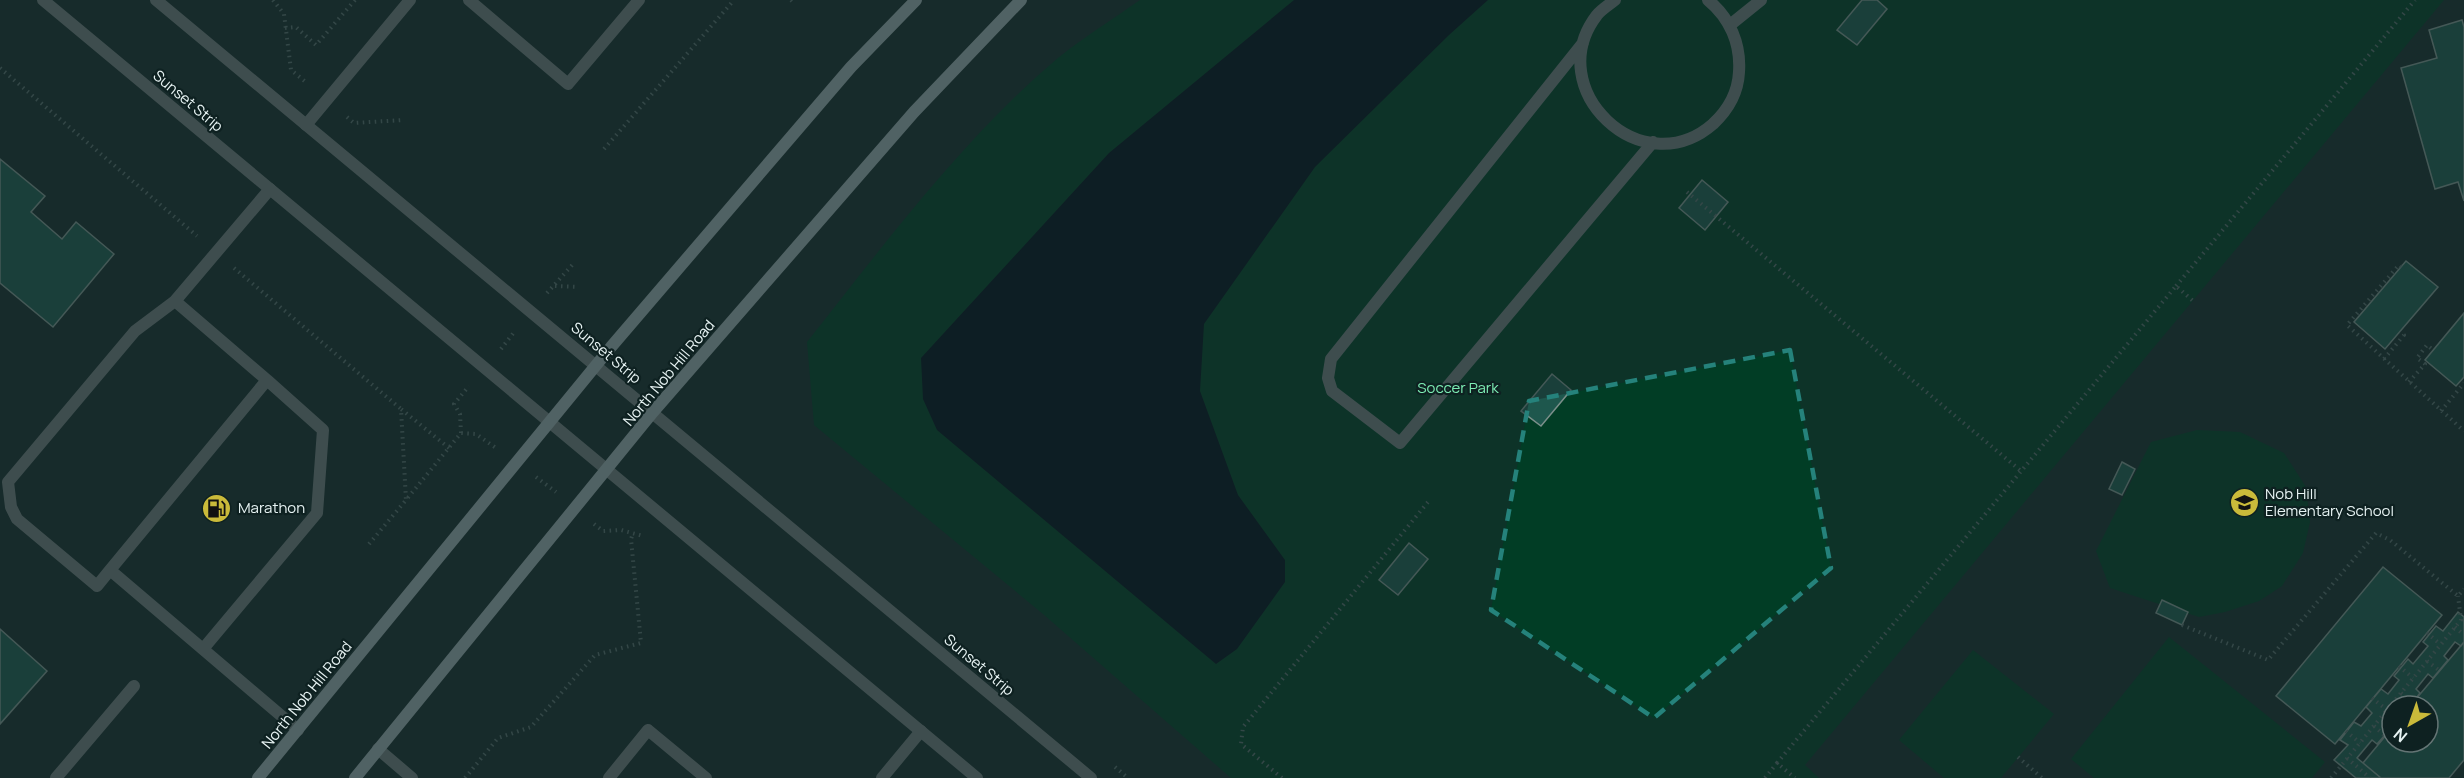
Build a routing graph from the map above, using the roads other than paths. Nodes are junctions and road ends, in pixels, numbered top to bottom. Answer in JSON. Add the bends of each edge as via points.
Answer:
{"nodes":[{"id":1,"x":43,"y":0,"type":"edge"},
{"id":2,"x":156,"y":0,"type":"edge"},
{"id":3,"x":411,"y":0,"type":"edge"},
{"id":4,"x":470,"y":0,"type":"edge"},
{"id":5,"x":639,"y":0,"type":"edge"},
{"id":6,"x":916,"y":0,"type":"edge"},
{"id":7,"x":1021,"y":0,"type":"edge"},
{"id":8,"x":1615,"y":0,"type":"edge"},
{"id":9,"x":1708,"y":0,"type":"edge"},
{"id":10,"x":1761,"y":0,"type":"edge"},
{"id":11,"x":1730,"y":25,"type":"junction"},
{"id":12,"x":1583,"y":43,"type":"junction"},
{"id":13,"x":306,"y":124,"type":"junction"},
{"id":14,"x":1653,"y":142,"type":"junction"},
{"id":15,"x":270,"y":189,"type":"junction"},
{"id":16,"x":175,"y":301,"type":"junction"},
{"id":17,"x":597,"y":364,"type":"junction"},
{"id":18,"x":267,"y":380,"type":"junction"},
{"id":19,"x":653,"y":412,"type":"junction"},
{"id":20,"x":549,"y":422,"type":"junction"},
{"id":21,"x":608,"y":470,"type":"junction"},
{"id":22,"x":110,"y":570,"type":"junction"},
{"id":23,"x":203,"y":649,"type":"junction"},
{"id":24,"x":134,"y":686,"type":"dead end"},
{"id":25,"x":298,"y":730,"type":"junction"},
{"id":26,"x":921,"y":731,"type":"junction"},
{"id":27,"x":378,"y":749,"type":"junction"},
{"id":28,"x":56,"y":778,"type":"edge"},
{"id":29,"x":258,"y":778,"type":"edge"},
{"id":30,"x":355,"y":778,"type":"edge"},
{"id":31,"x":412,"y":778,"type":"edge"},
{"id":32,"x":609,"y":778,"type":"edge"},
{"id":33,"x":706,"y":778,"type":"edge"},
{"id":34,"x":882,"y":778,"type":"edge"},
{"id":35,"x":977,"y":778,"type":"edge"},
{"id":36,"x":1091,"y":778,"type":"edge"}],
"edges":[{"from":1,"to":15,"type":"street","name":"Sunset Strip"},
{"from":2,"to":13,"type":"street","name":"Sunset Strip"},
{"from":3,"to":13,"type":"street"},
{"from":4,"to":5,"type":"street","via":[[568,84]]},
{"from":6,"to":17,"type":"main road","name":"North Nob Hill Road","via":[[851,67]]},
{"from":7,"to":19,"type":"main road","name":"North Nob Hill Road","via":[[914,112]]},
{"from":8,"to":12,"type":"street","via":[[1597,15]]},
{"from":9,"to":11,"type":"street"},
{"from":10,"to":11,"type":"street"},
{"from":11,"to":14,"type":"street","via":[[1740,55],[1738,86],[1724,114],[1701,134],[1671,144]]},
{"from":12,"to":14,"type":"street","via":[[1582,74],[1591,104],[1612,128],[1640,141]]},
{"from":12,"to":14,"type":"street","via":[[1331,359],[1328,378],[1332,391],[1400,443]]},
{"from":13,"to":17,"type":"street","name":"Sunset Strip"},
{"from":15,"to":16,"type":"street"},
{"from":15,"to":20,"type":"street","name":"Sunset Strip"},
{"from":16,"to":18,"type":"street"},
{"from":16,"to":22,"type":"street","via":[[135,331],[8,482],[17,519],[97,586]]},
{"from":17,"to":19,"type":"street","name":"Sunset Strip"},
{"from":17,"to":20,"type":"main road","name":"North Nob Hill Road"},
{"from":18,"to":22,"type":"street"},
{"from":18,"to":23,"type":"street","via":[[323,430],[317,513]]},
{"from":19,"to":21,"type":"main road","name":"North Nob Hill Road"},
{"from":19,"to":36,"type":"street","name":"Sunset Strip"},
{"from":20,"to":21,"type":"street","name":"Sunset Strip"},
{"from":20,"to":25,"type":"main road","name":"North Nob Hill Road"},
{"from":21,"to":26,"type":"street","name":"Sunset Strip"},
{"from":21,"to":27,"type":"main road","name":"North Nob Hill Road"},
{"from":22,"to":23,"type":"street"},
{"from":23,"to":25,"type":"street"},
{"from":24,"to":28,"type":"street"},
{"from":25,"to":29,"type":"main road","name":"North Nob Hill Road"},
{"from":26,"to":34,"type":"street"},
{"from":26,"to":35,"type":"street","name":"Sunset Strip"},
{"from":27,"to":30,"type":"main road","name":"North Nob Hill Road"},
{"from":27,"to":31,"type":"street"},
{"from":32,"to":33,"type":"street","via":[[648,730]]}]}
